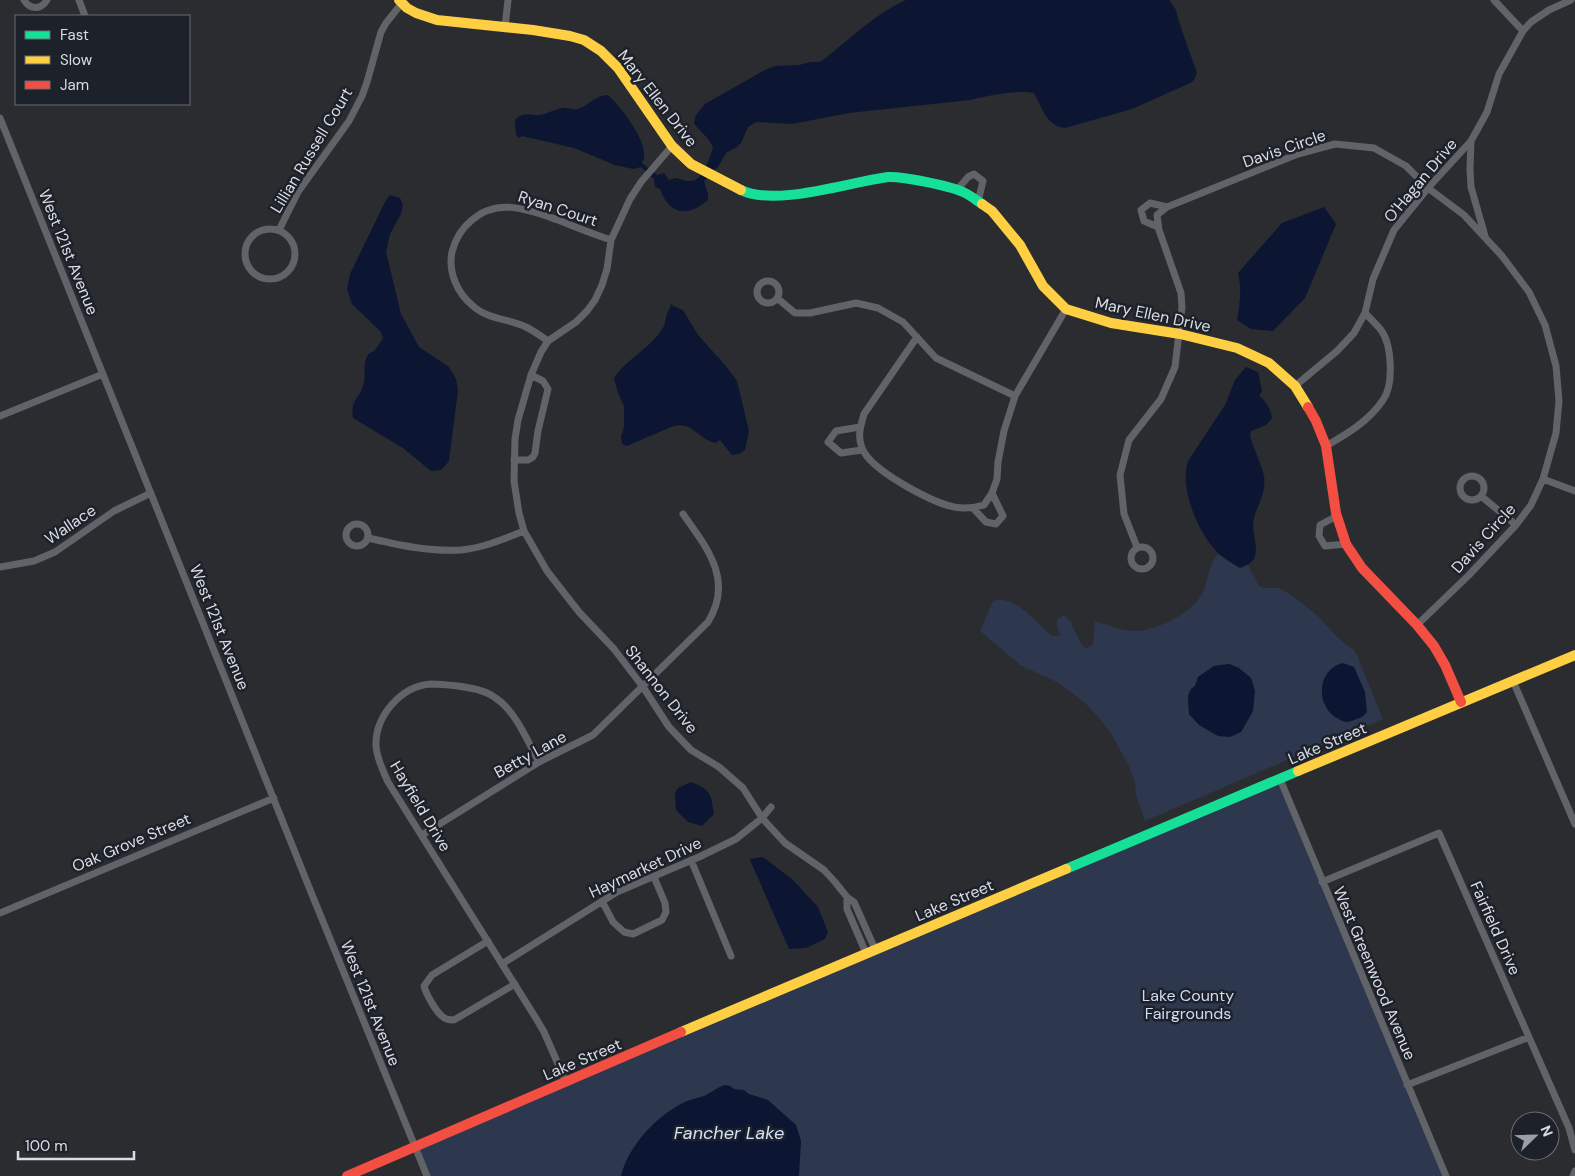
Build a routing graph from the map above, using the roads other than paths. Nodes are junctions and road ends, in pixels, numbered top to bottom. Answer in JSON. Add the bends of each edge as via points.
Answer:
{"nodes":[{"id":1,"x":24,"y":0,"type":"edge"},
{"id":2,"x":47,"y":0,"type":"edge"},
{"id":3,"x":80,"y":0,"type":"edge"},
{"id":4,"x":508,"y":0,"type":"edge"},
{"id":5,"x":1494,"y":0,"type":"edge"},
{"id":6,"x":1572,"y":0,"type":"edge"},
{"id":7,"x":400,"y":2,"type":"edge"},
{"id":8,"x":85,"y":15,"type":"edge"},
{"id":9,"x":505,"y":27,"type":"junction"},
{"id":10,"x":1523,"y":31,"type":"junction"},
{"id":11,"x":0,"y":118,"type":"edge"},
{"id":12,"x":1471,"y":141,"type":"junction"},
{"id":13,"x":672,"y":146,"type":"junction"},
{"id":14,"x":1428,"y":188,"type":"junction"},
{"id":15,"x":957,"y":190,"type":"junction"},
{"id":16,"x":978,"y":202,"type":"junction"},
{"id":17,"x":1167,"y":207,"type":"junction"},
{"id":18,"x":1158,"y":227,"type":"junction"},
{"id":19,"x":279,"y":230,"type":"junction"},
{"id":20,"x":1485,"y":238,"type":"junction"},
{"id":21,"x":611,"y":240,"type":"junction"},
{"id":22,"x":777,"y":298,"type":"dead end"},
{"id":23,"x":1066,"y":309,"type":"junction"},
{"id":24,"x":1365,"y":313,"type":"junction"},
{"id":25,"x":1180,"y":334,"type":"junction"},
{"id":26,"x":918,"y":337,"type":"junction"},
{"id":27,"x":548,"y":341,"type":"junction"},
{"id":28,"x":103,"y":374,"type":"junction"},
{"id":29,"x":531,"y":375,"type":"junction"},
{"id":30,"x":1295,"y":386,"type":"junction"},
{"id":31,"x":1015,"y":396,"type":"junction"},
{"id":32,"x":0,"y":416,"type":"edge"},
{"id":33,"x":860,"y":427,"type":"junction"},
{"id":34,"x":1326,"y":446,"type":"junction"},
{"id":35,"x":862,"y":450,"type":"junction"},
{"id":36,"x":514,"y":460,"type":"junction"},
{"id":37,"x":1542,"y":479,"type":"junction"},
{"id":38,"x":1575,"y":490,"type":"edge"},
{"id":39,"x":151,"y":493,"type":"junction"},
{"id":40,"x":992,"y":494,"type":"junction"},
{"id":41,"x":1481,"y":496,"type":"dead end"},
{"id":42,"x":973,"y":508,"type":"junction"},
{"id":43,"x":683,"y":514,"type":"dead end"},
{"id":44,"x":1337,"y":516,"type":"junction"},
{"id":45,"x":1516,"y":525,"type":"junction"},
{"id":46,"x":524,"y":531,"type":"junction"},
{"id":47,"x":368,"y":538,"type":"dead end"},
{"id":48,"x":1346,"y":544,"type":"junction"},
{"id":49,"x":1137,"y":547,"type":"dead end"},
{"id":50,"x":0,"y":567,"type":"edge"},
{"id":51,"x":1417,"y":625,"type":"junction"},
{"id":52,"x":1575,"y":655,"type":"edge"},
{"id":53,"x":1513,"y":681,"type":"junction"},
{"id":54,"x":643,"y":687,"type":"junction"},
{"id":55,"x":1461,"y":702,"type":"junction"},
{"id":56,"x":539,"y":762,"type":"junction"},
{"id":57,"x":1280,"y":779,"type":"junction"},
{"id":58,"x":274,"y":798,"type":"junction"},
{"id":59,"x":771,"y":807,"type":"dead end"},
{"id":60,"x":762,"y":818,"type":"junction"},
{"id":61,"x":1575,"y":824,"type":"edge"},
{"id":62,"x":422,"y":835,"type":"junction"},
{"id":63,"x":691,"y":860,"type":"junction"},
{"id":64,"x":654,"y":877,"type":"junction"},
{"id":65,"x":1322,"y":882,"type":"junction"},
{"id":66,"x":602,"y":901,"type":"junction"},
{"id":67,"x":0,"y":913,"type":"edge"},
{"id":68,"x":488,"y":941,"type":"junction"},
{"id":69,"x":871,"y":951,"type":"junction"},
{"id":70,"x":731,"y":956,"type":"dead end"},
{"id":71,"x":502,"y":964,"type":"junction"},
{"id":72,"x":515,"y":984,"type":"junction"},
{"id":73,"x":1529,"y":1037,"type":"junction"},
{"id":74,"x":566,"y":1082,"type":"junction"},
{"id":75,"x":1407,"y":1085,"type":"junction"},
{"id":76,"x":415,"y":1147,"type":"junction"},
{"id":77,"x":1575,"y":1150,"type":"edge"},
{"id":78,"x":1575,"y":1171,"type":"edge"},
{"id":79,"x":347,"y":1176,"type":"edge"},
{"id":80,"x":427,"y":1176,"type":"edge"},
{"id":81,"x":1446,"y":1176,"type":"edge"},
{"id":82,"x":1573,"y":1176,"type":"edge"}],
"edges":[{"from":1,"to":2,"type":"street","via":[[35,8]]},
{"from":3,"to":8,"type":"street"},
{"from":4,"to":9,"type":"street"},
{"from":5,"to":10,"type":"street"},
{"from":6,"to":10,"type":"street","name":"O'Hagan Drive","via":[[1549,10]]},
{"from":7,"to":9,"type":"street","name":"Mary Ellen Drive","via":[[414,12],[437,20]]},
{"from":7,"to":19,"type":"street","name":"Lillian Russell Court","via":[[381,32],[362,96],[298,192]]},
{"from":9,"to":13,"type":"street","name":"Mary Ellen Drive","via":[[570,36],[584,40],[601,52],[618,68]]},
{"from":10,"to":12,"type":"street","name":"O'Hagan Drive","via":[[1499,74],[1487,112]]},
{"from":11,"to":28,"type":"street","name":"West 121st Avenue"},
{"from":12,"to":14,"type":"street","name":"O'Hagan Drive"},
{"from":12,"to":20,"type":"street","name":"Davis Circle","via":[[1471,187]]},
{"from":13,"to":15,"type":"street","name":"Mary Ellen Drive","via":[[691,164],[748,194],[777,196],[890,177]]},
{"from":13,"to":21,"type":"street","name":"Shannon Drive","via":[[641,182]]},
{"from":14,"to":17,"type":"street","name":"Davis Circle","via":[[1406,166],[1374,148],[1335,144],[1298,154]]},
{"from":14,"to":20,"type":"street","name":"Davis Circle","via":[[1464,215]]},
{"from":14,"to":24,"type":"street","name":"O'Hagan Drive","via":[[1394,230],[1373,279]]},
{"from":15,"to":16,"type":"street","name":"Mary Ellen Drive"},
{"from":15,"to":16,"type":"street","via":[[968,176],[974,174],[982,181]]},
{"from":16,"to":23,"type":"street","name":"Mary Ellen Drive","via":[[992,211],[1020,245],[1043,286]]},
{"from":17,"to":18,"type":"street","name":"Davis Circle","via":[[1157,215]]},
{"from":17,"to":18,"type":"street","via":[[1150,203],[1141,210],[1144,221]]},
{"from":18,"to":25,"type":"street","via":[[1181,293]]},
{"from":19,"to":19,"type":"street","name":"Lillian Russell Court","via":[[256,233],[246,247],[246,263],[257,276],[265,279],[281,277],[293,265],[296,257],[292,241]]},
{"from":20,"to":37,"type":"street","name":"Davis Circle","via":[[1529,292],[1545,325],[1556,366],[1559,401],[1556,433]]},
{"from":21,"to":27,"type":"street","name":"Shannon Drive","via":[[607,269],[595,300],[576,322]]},
{"from":21,"to":27,"type":"street","name":"Ryan Court","via":[[527,209],[505,206],[482,212],[461,233],[451,264],[464,298],[474,308],[525,327]]},
{"from":22,"to":26,"type":"street","via":[[795,313],[856,303],[878,308],[903,322]]},
{"from":23,"to":25,"type":"street","name":"Mary Ellen Drive","via":[[1111,324]]},
{"from":23,"to":31,"type":"street"},
{"from":24,"to":30,"type":"street","name":"O'Hagan Drive","via":[[1354,333],[1338,351]]},
{"from":24,"to":34,"type":"street","via":[[1382,331],[1389,354],[1390,378],[1384,399],[1365,420]]},
{"from":25,"to":30,"type":"street","name":"Mary Ellen Drive","via":[[1237,348],[1269,363]]},
{"from":25,"to":49,"type":"street","via":[[1174,367],[1161,399],[1129,440],[1120,475],[1124,514]]},
{"from":26,"to":31,"type":"street","via":[[936,358]]},
{"from":26,"to":33,"type":"street","via":[[864,414]]},
{"from":27,"to":29,"type":"street","name":"Shannon Drive"},
{"from":28,"to":32,"type":"street"},
{"from":28,"to":39,"type":"street","name":"West 121st Avenue"},
{"from":29,"to":36,"type":"street","name":"Shannon Drive","via":[[518,420]]},
{"from":29,"to":36,"type":"street","via":[[543,381],[548,389],[535,453],[528,460]]},
{"from":30,"to":34,"type":"street","name":"Mary Ellen Drive","via":[[1316,421]]},
{"from":31,"to":40,"type":"street","via":[[1004,431]]},
{"from":33,"to":35,"type":"street"},
{"from":33,"to":35,"type":"street","via":[[836,431],[828,442],[841,453]]},
{"from":34,"to":44,"type":"street","name":"Mary Ellen Drive"},
{"from":35,"to":42,"type":"street","via":[[890,477],[939,502]]},
{"from":36,"to":46,"type":"street","name":"Shannon Drive","via":[[516,496]]},
{"from":37,"to":38,"type":"street"},
{"from":37,"to":45,"type":"street","name":"Davis Circle","via":[[1531,505]]},
{"from":39,"to":50,"type":"street","name":"Wallace","via":[[114,511],[55,552],[34,561]]},
{"from":39,"to":58,"type":"street","name":"West 121st Avenue"},
{"from":40,"to":42,"type":"street","via":[[984,505]]},
{"from":40,"to":42,"type":"street","via":[[1003,516],[996,524],[986,522]]},
{"from":41,"to":45,"type":"street"},
{"from":43,"to":54,"type":"street","name":"Betty Lane","via":[[706,548],[720,593],[708,622]]},
{"from":44,"to":48,"type":"street","name":"Mary Ellen Drive"},
{"from":44,"to":48,"type":"street","via":[[1320,525],[1319,536],[1325,546]]},
{"from":45,"to":51,"type":"street","name":"Davis Circle"},
{"from":46,"to":47,"type":"street","via":[[498,542],[462,550],[425,550]]},
{"from":46,"to":54,"type":"street","name":"Shannon Drive","via":[[547,571]]},
{"from":48,"to":51,"type":"street","name":"Mary Ellen Drive","via":[[1362,568]]},
{"from":51,"to":55,"type":"street","name":"Mary Ellen Drive","via":[[1445,665]]},
{"from":52,"to":53,"type":"street","name":"Lake Street"},
{"from":53,"to":55,"type":"street","name":"Lake Street"},
{"from":53,"to":61,"type":"street"},
{"from":54,"to":56,"type":"street","name":"Betty Lane","via":[[593,735]]},
{"from":54,"to":60,"type":"street","name":"Shannon Drive","via":[[670,727],[692,750],[743,788]]},
{"from":55,"to":57,"type":"street","name":"Lake Street"},
{"from":56,"to":62,"type":"street","name":"Betty Lane"},
{"from":56,"to":62,"type":"street","name":"Hayfield Drive","via":[[511,712],[496,697],[482,691],[442,684],[419,686],[405,692],[383,717],[376,746],[388,782]]},
{"from":57,"to":65,"type":"street","name":"West Greenwood Avenue"},
{"from":57,"to":69,"type":"street","name":"Lake Street"},
{"from":58,"to":67,"type":"street","name":"Oak Grove Street"},
{"from":58,"to":76,"type":"street","name":"West 121st Avenue"},
{"from":59,"to":60,"type":"street","name":"Haymarket Drive"},
{"from":60,"to":63,"type":"street","name":"Haymarket Drive","via":[[736,839]]},
{"from":60,"to":69,"type":"street","name":"Shannon Drive","via":[[785,843],[824,870],[847,897],[847,909]]},
{"from":62,"to":68,"type":"street","name":"Hayfield Drive"},
{"from":63,"to":64,"type":"street","name":"Haymarket Drive"},
{"from":63,"to":70,"type":"street"},
{"from":64,"to":66,"type":"street","name":"Haymarket Drive"},
{"from":64,"to":66,"type":"street","via":[[666,912],[662,920],[633,934],[624,932],[613,922]]},
{"from":65,"to":73,"type":"street","name":"Fairfield Drive","via":[[1439,833]]},
{"from":65,"to":75,"type":"street","name":"West Greenwood Avenue"},
{"from":66,"to":71,"type":"street","name":"Haymarket Drive"},
{"from":68,"to":71,"type":"street","name":"Hayfield Drive"},
{"from":68,"to":72,"type":"street","via":[[432,975],[424,986],[426,992],[442,1016],[454,1020]]},
{"from":69,"to":74,"type":"street","name":"Lake Street"},
{"from":71,"to":72,"type":"street","name":"Hayfield Drive"},
{"from":72,"to":74,"type":"street","name":"Hayfield Drive","via":[[544,1032]]},
{"from":73,"to":75,"type":"street"},
{"from":73,"to":77,"type":"street","name":"Fairfield Drive","via":[[1569,1128]]},
{"from":74,"to":76,"type":"street","name":"Lake Street"},
{"from":75,"to":81,"type":"street","name":"West Greenwood Avenue"},
{"from":76,"to":79,"type":"street","name":"Lake Street"},
{"from":76,"to":80,"type":"street","name":"West 121st Avenue"},
{"from":78,"to":82,"type":"street"}]}
